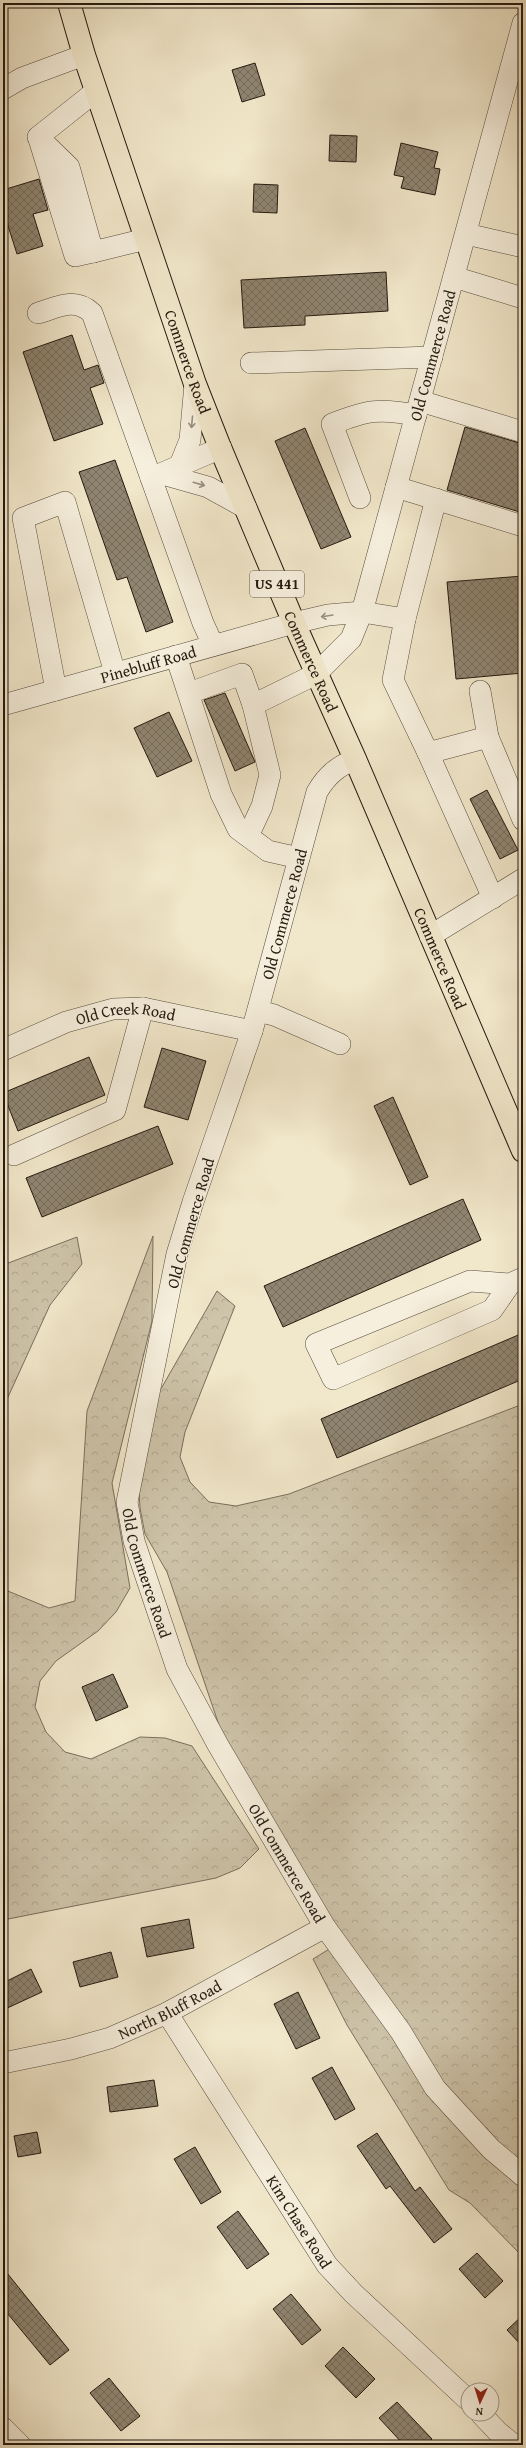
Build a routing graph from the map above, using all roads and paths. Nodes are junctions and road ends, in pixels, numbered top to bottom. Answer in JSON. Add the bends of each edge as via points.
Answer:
{"nodes":[{"id":1,"x":69,"y":3,"type":"edge"},
{"id":2,"x":523,"y":23,"type":"edge"},
{"id":3,"x":84,"y":56,"type":"junction"},
{"id":4,"x":3,"y":89,"type":"edge"},
{"id":5,"x":96,"y":91,"type":"junction"},
{"id":6,"x":38,"y":137,"type":"junction"},
{"id":7,"x":466,"y":234,"type":"junction"},
{"id":8,"x":146,"y":239,"type":"junction"},
{"id":9,"x":523,"y":247,"type":"edge"},
{"id":10,"x":84,"y":254,"type":"junction"},
{"id":11,"x":454,"y":277,"type":"junction"},
{"id":12,"x":523,"y":298,"type":"edge"},
{"id":13,"x":38,"y":313,"type":"dead end"},
{"id":14,"x":432,"y":357,"type":"junction"},
{"id":15,"x":251,"y":363,"type":"dead end"},
{"id":16,"x":195,"y":384,"type":"junction"},
{"id":17,"x":418,"y":408,"type":"junction"},
{"id":18,"x":523,"y":432,"type":"edge"},
{"id":19,"x":221,"y":448,"type":"junction"},
{"id":20,"x":164,"y":472,"type":"junction"},
{"id":21,"x":396,"y":487,"type":"junction"},
{"id":22,"x":360,"y":498,"type":"dead end"},
{"id":23,"x":436,"y":499,"type":"junction"},
{"id":24,"x":246,"y":508,"type":"junction"},
{"id":25,"x":523,"y":526,"type":"edge"},
{"id":26,"x":362,"y":612,"type":"junction"},
{"id":27,"x":405,"y":619,"type":"junction"},
{"id":28,"x":294,"y":623,"type":"junction"},
{"id":29,"x":213,"y":645,"type":"junction"},
{"id":30,"x":176,"y":656,"type":"junction"},
{"id":31,"x":115,"y":673,"type":"junction"},
{"id":32,"x":316,"y":674,"type":"junction"},
{"id":33,"x":56,"y":690,"type":"junction"},
{"id":34,"x":480,"y":691,"type":"dead end"},
{"id":35,"x":188,"y":693,"type":"junction"},
{"id":36,"x":3,"y":705,"type":"edge"},
{"id":37,"x":253,"y":705,"type":"junction"},
{"id":38,"x":488,"y":737,"type":"junction"},
{"id":39,"x":428,"y":753,"type":"junction"},
{"id":40,"x":355,"y":759,"type":"junction"},
{"id":41,"x":523,"y":820,"type":"edge"},
{"id":42,"x":248,"y":836,"type":"junction"},
{"id":43,"x":299,"y":858,"type":"junction"},
{"id":44,"x":523,"y":879,"type":"edge"},
{"id":45,"x":493,"y":898,"type":"junction"},
{"id":46,"x":430,"y":936,"type":"junction"},
{"id":47,"x":143,"y":1008,"type":"junction"},
{"id":48,"x":255,"y":1021,"type":"junction"},
{"id":49,"x":340,"y":1044,"type":"dead end"},
{"id":50,"x":3,"y":1050,"type":"edge"},
{"id":51,"x":523,"y":1151,"type":"edge"},
{"id":52,"x":14,"y":1155,"type":"dead end"},
{"id":53,"x":516,"y":1281,"type":"edge"},
{"id":54,"x":325,"y":1927,"type":"junction"},
{"id":55,"x":167,"y":2013,"type":"junction"},
{"id":56,"x":3,"y":2063,"type":"edge"},
{"id":57,"x":523,"y":2176,"type":"edge"},
{"id":58,"x":460,"y":2393,"type":"edge"},
{"id":59,"x":489,"y":2422,"type":"edge"},
{"id":60,"x":3,"y":2428,"type":"edge"},
{"id":61,"x":20,"y":2445,"type":"edge"},
{"id":62,"x":514,"y":2445,"type":"edge"}],
"edges":[{"from":1,"to":3,"type":"highway","name":"Commerce Road","number":"US 441"},
{"from":2,"to":7,"type":"street","name":"Old Commerce Road"},
{"from":3,"to":4,"type":"street","via":[[28,75]]},
{"from":3,"to":5,"type":"highway","name":"Commerce Road","number":"US 441"},
{"from":5,"to":6,"type":"street"},
{"from":5,"to":8,"type":"highway","name":"Commerce Road","number":"US 441"},
{"from":6,"to":10,"type":"street","via":[[69,168]]},
{"from":6,"to":10,"type":"street","via":[[36,176],[61,260]]},
{"from":7,"to":9,"type":"street"},
{"from":7,"to":11,"type":"street","name":"Old Commerce Road"},
{"from":8,"to":10,"type":"street"},
{"from":8,"to":16,"type":"highway","name":"Commerce Road","number":"US 441"},
{"from":11,"to":12,"type":"street"},
{"from":11,"to":14,"type":"street","name":"Old Commerce Road"},
{"from":13,"to":20,"type":"street","via":[[74,303],[83,305],[92,313]]},
{"from":14,"to":15,"type":"street"},
{"from":14,"to":17,"type":"street","name":"Old Commerce Road"},
{"from":16,"to":19,"type":"highway","name":"Commerce Road","number":"US 441"},
{"from":16,"to":20,"type":"street","one_way":true,"via":[[190,440]]},
{"from":17,"to":18,"type":"street"},
{"from":17,"to":21,"type":"street","name":"Old Commerce Road"},
{"from":17,"to":22,"type":"street","via":[[364,412],[332,424]]},
{"from":19,"to":20,"type":"street"},
{"from":19,"to":24,"type":"highway","name":"Commerce Road","number":"US 441"},
{"from":20,"to":24,"type":"street","one_way":true,"via":[[208,487]]},
{"from":20,"to":29,"type":"street","via":[[202,622]]},
{"from":21,"to":23,"type":"street"},
{"from":21,"to":26,"type":"street","name":"Old Commerce Road"},
{"from":23,"to":25,"type":"street"},
{"from":23,"to":27,"type":"street"},
{"from":24,"to":28,"type":"highway","name":"Commerce Road","number":"US 441"},
{"from":26,"to":27,"type":"street","name":"Pinebluff Road"},
{"from":26,"to":28,"type":"street","name":"Pinebluff Road","one_way":true,"via":[[328,615]]},
{"from":26,"to":32,"type":"street","name":"Old Commerce Road","via":[[351,639]]},
{"from":27,"to":39,"type":"street","via":[[393,680]]},
{"from":28,"to":29,"type":"street","name":"Pinebluff Road"},
{"from":28,"to":32,"type":"highway","name":"Commerce Road","number":"US 441"},
{"from":29,"to":30,"type":"street","name":"Pinebluff Road"},
{"from":30,"to":31,"type":"street","name":"Pinebluff Road"},
{"from":30,"to":35,"type":"street"},
{"from":31,"to":33,"type":"street","name":"Pinebluff Road"},
{"from":31,"to":33,"type":"street","via":[[65,502],[23,518]]},
{"from":32,"to":37,"type":"street","name":"Old Commerce Road"},
{"from":32,"to":40,"type":"highway","name":"Commerce Road","number":"US 441"},
{"from":33,"to":36,"type":"street","name":"Pinebluff Road"},
{"from":34,"to":38,"type":"street"},
{"from":35,"to":37,"type":"street","via":[[242,674]]},
{"from":35,"to":42,"type":"street","via":[[221,794],[238,829]]},
{"from":37,"to":42,"type":"street","via":[[270,775],[262,806]]},
{"from":38,"to":39,"type":"street"},
{"from":38,"to":41,"type":"street"},
{"from":39,"to":45,"type":"street"},
{"from":40,"to":43,"type":"street","name":"Old Commerce Road","via":[[337,766],[326,777],[317,792]]},
{"from":40,"to":46,"type":"highway","name":"Commerce Road","number":"US 441"},
{"from":42,"to":43,"type":"street","via":[[268,851]]},
{"from":43,"to":48,"type":"street","name":"Old Commerce Road"},
{"from":44,"to":45,"type":"street"},
{"from":45,"to":46,"type":"street"},
{"from":46,"to":51,"type":"highway","name":"Commerce Road","number":"US 441"},
{"from":47,"to":48,"type":"street","name":"Old Creek Road"},
{"from":47,"to":50,"type":"street","name":"Old Creek Road","via":[[114,1009],[66,1022]]},
{"from":47,"to":52,"type":"street","via":[[115,1110]]},
{"from":48,"to":49,"type":"street","name":"Old Creek Road","via":[[274,1015]]},
{"from":48,"to":54,"type":"street","name":"Old Commerce Road","via":[[177,1254],[127,1502],[134,1540],[177,1669],[218,1745]]},
{"from":53,"to":53,"type":"street","via":[[492,1310],[333,1379],[316,1344],[470,1281]]},
{"from":54,"to":55,"type":"street","name":"North Bluff Road"},
{"from":54,"to":57,"type":"street","name":"Old Commerce Road","via":[[400,2032],[435,2088],[491,2149]]},
{"from":55,"to":56,"type":"street","name":"North Bluff Road","via":[[110,2038],[71,2050]]},
{"from":55,"to":58,"type":"street","name":"Kim Chase Road","via":[[327,2265],[353,2293]]},
{"from":59,"to":62,"type":"street"},
{"from":60,"to":61,"type":"street"}]}
